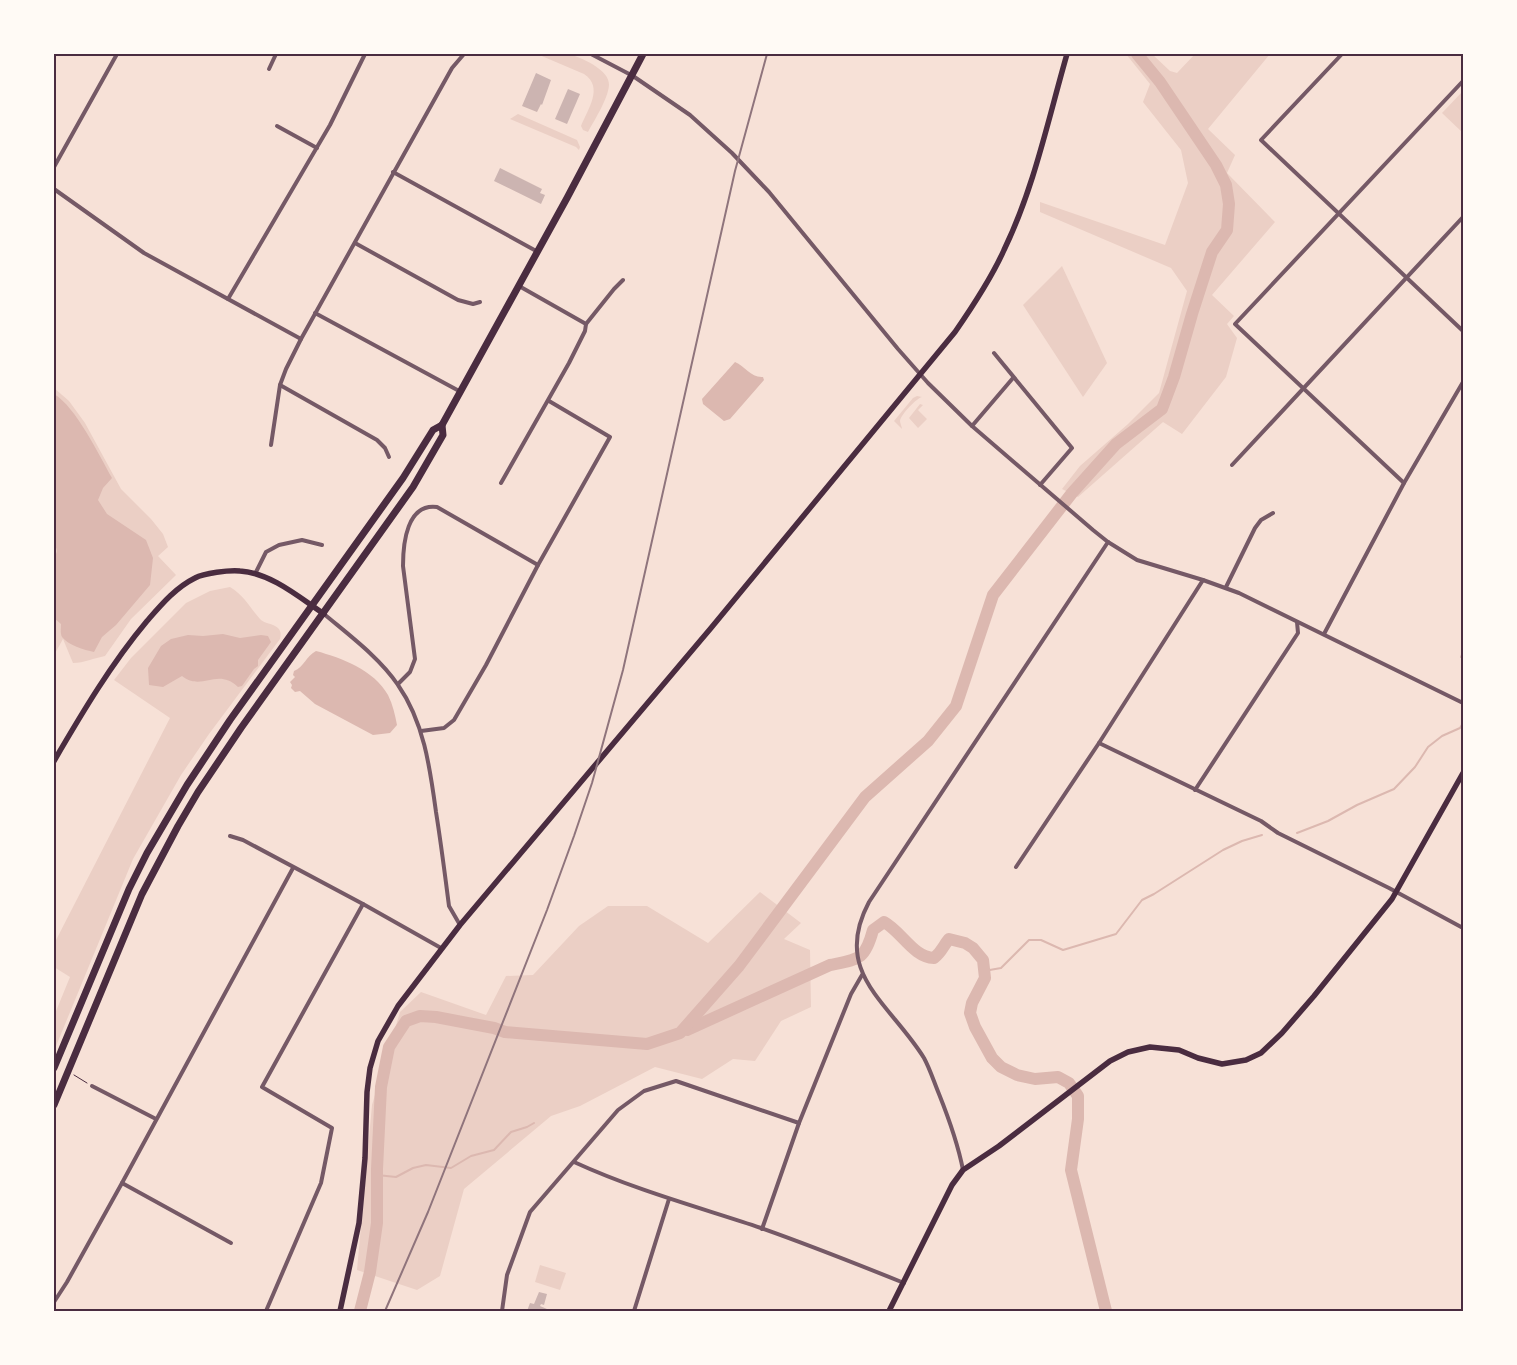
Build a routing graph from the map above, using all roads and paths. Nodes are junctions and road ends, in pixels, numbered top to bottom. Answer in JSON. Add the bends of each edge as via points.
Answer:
{"nodes":[{"id":1,"x":117,"y":54,"type":"edge"},
{"id":2,"x":276,"y":54,"type":"edge"},
{"id":3,"x":365,"y":54,"type":"edge"},
{"id":4,"x":464,"y":54,"type":"edge"},
{"id":5,"x":591,"y":54,"type":"edge"},
{"id":6,"x":643,"y":54,"type":"edge"},
{"id":7,"x":1066,"y":54,"type":"edge"},
{"id":8,"x":1342,"y":54,"type":"edge"},
{"id":9,"x":269,"y":69,"type":"dead end"},
{"id":10,"x":633,"y":76,"type":"junction"},
{"id":11,"x":1463,"y":81,"type":"edge"},
{"id":12,"x":277,"y":126,"type":"dead end"},
{"id":13,"x":317,"y":148,"type":"junction"},
{"id":14,"x":54,"y":167,"type":"edge"},
{"id":15,"x":393,"y":172,"type":"junction"},
{"id":16,"x":54,"y":189,"type":"edge"},
{"id":17,"x":1339,"y":214,"type":"junction"},
{"id":18,"x":1463,"y":217,"type":"edge"},
{"id":19,"x":355,"y":243,"type":"junction"},
{"id":20,"x":538,"y":252,"type":"junction"},
{"id":21,"x":1407,"y":277,"type":"junction"},
{"id":22,"x":623,"y":280,"type":"dead end"},
{"id":23,"x":520,"y":286,"type":"junction"},
{"id":24,"x":228,"y":299,"type":"junction"},
{"id":25,"x":480,"y":302,"type":"dead end"},
{"id":26,"x":316,"y":312,"type":"junction"},
{"id":27,"x":586,"y":324,"type":"junction"},
{"id":28,"x":1463,"y":331,"type":"edge"},
{"id":29,"x":301,"y":339,"type":"junction"},
{"id":30,"x":994,"y":353,"type":"dead end"},
{"id":31,"x":921,"y":374,"type":"junction"},
{"id":32,"x":1013,"y":378,"type":"junction"},
{"id":33,"x":1463,"y":382,"type":"edge"},
{"id":34,"x":280,"y":385,"type":"junction"},
{"id":35,"x":1304,"y":388,"type":"junction"},
{"id":36,"x":461,"y":392,"type":"junction"},
{"id":37,"x":548,"y":401,"type":"junction"},
{"id":38,"x":442,"y":425,"type":"junction"},
{"id":39,"x":972,"y":426,"type":"junction"},
{"id":40,"x":271,"y":445,"type":"dead end"},
{"id":41,"x":389,"y":457,"type":"dead end"},
{"id":42,"x":1232,"y":465,"type":"dead end"},
{"id":43,"x":501,"y":483,"type":"dead end"},
{"id":44,"x":1404,"y":483,"type":"junction"},
{"id":45,"x":1040,"y":485,"type":"junction"},
{"id":46,"x":1273,"y":513,"type":"dead end"},
{"id":47,"x":1108,"y":542,"type":"junction"},
{"id":48,"x":322,"y":545,"type":"dead end"},
{"id":49,"x":538,"y":564,"type":"junction"},
{"id":50,"x":255,"y":574,"type":"junction"},
{"id":51,"x":1203,"y":580,"type":"junction"},
{"id":52,"x":1226,"y":587,"type":"junction"},
{"id":53,"x":312,"y":606,"type":"junction"},
{"id":54,"x":324,"y":614,"type":"junction"},
{"id":55,"x":1298,"y":622,"type":"junction"},
{"id":56,"x":1324,"y":634,"type":"junction"},
{"id":57,"x":398,"y":684,"type":"junction"},
{"id":58,"x":1463,"y":703,"type":"edge"},
{"id":59,"x":420,"y":731,"type":"junction"},
{"id":60,"x":1099,"y":743,"type":"junction"},
{"id":61,"x":54,"y":761,"type":"edge"},
{"id":62,"x":1463,"y":773,"type":"edge"},
{"id":63,"x":1195,"y":790,"type":"junction"},
{"id":64,"x":230,"y":836,"type":"dead end"},
{"id":65,"x":1016,"y":867,"type":"dead end"},
{"id":66,"x":293,"y":868,"type":"junction"},
{"id":67,"x":1396,"y":892,"type":"junction"},
{"id":68,"x":363,"y":904,"type":"junction"},
{"id":69,"x":460,"y":924,"type":"junction"},
{"id":70,"x":1463,"y":928,"type":"edge"},
{"id":71,"x":441,"y":948,"type":"junction"},
{"id":72,"x":862,"y":975,"type":"junction"},
{"id":73,"x":54,"y":1068,"type":"edge"},
{"id":74,"x":92,"y":1086,"type":"dead end"},
{"id":75,"x":54,"y":1105,"type":"edge"},
{"id":76,"x":156,"y":1119,"type":"junction"},
{"id":77,"x":799,"y":1123,"type":"junction"},
{"id":78,"x":574,"y":1162,"type":"junction"},
{"id":79,"x":963,"y":1170,"type":"junction"},
{"id":80,"x":122,"y":1183,"type":"junction"},
{"id":81,"x":669,"y":1199,"type":"junction"},
{"id":82,"x":762,"y":1229,"type":"junction"},
{"id":83,"x":231,"y":1243,"type":"dead end"},
{"id":84,"x":904,"y":1283,"type":"junction"},
{"id":85,"x":54,"y":1302,"type":"edge"},
{"id":86,"x":266,"y":1311,"type":"edge"},
{"id":87,"x":340,"y":1311,"type":"edge"},
{"id":88,"x":502,"y":1311,"type":"edge"},
{"id":89,"x":634,"y":1311,"type":"edge"},
{"id":90,"x":889,"y":1311,"type":"edge"}],
"edges":[{"from":1,"to":14,"type":"street"},
{"from":2,"to":9,"type":"street"},
{"from":3,"to":13,"type":"street"},
{"from":4,"to":15,"type":"street","via":[[452,68]]},
{"from":5,"to":10,"type":"street"},
{"from":6,"to":10,"type":"highway"},
{"from":7,"to":31,"type":"main road","via":[[1032,179],[1004,250],[985,287],[955,332]]},
{"from":8,"to":17,"type":"street","via":[[1261,140]]},
{"from":10,"to":20,"type":"highway"},
{"from":10,"to":31,"type":"street","via":[[690,115],[732,153],[769,192]]},
{"from":11,"to":17,"type":"street"},
{"from":12,"to":13,"type":"street"},
{"from":13,"to":24,"type":"street"},
{"from":15,"to":19,"type":"street"},
{"from":15,"to":20,"type":"street"},
{"from":16,"to":24,"type":"street","via":[[144,253]]},
{"from":17,"to":21,"type":"street"},
{"from":17,"to":35,"type":"street","via":[[1236,324]]},
{"from":18,"to":21,"type":"street"},
{"from":19,"to":25,"type":"street","via":[[458,300],[473,304]]},
{"from":19,"to":26,"type":"street"},
{"from":20,"to":23,"type":"highway"},
{"from":21,"to":28,"type":"street"},
{"from":21,"to":35,"type":"street"},
{"from":22,"to":27,"type":"street"},
{"from":23,"to":27,"type":"street"},
{"from":23,"to":36,"type":"highway"},
{"from":24,"to":29,"type":"street"},
{"from":26,"to":29,"type":"street"},
{"from":26,"to":36,"type":"street"},
{"from":27,"to":37,"type":"street"},
{"from":29,"to":34,"type":"street"},
{"from":30,"to":32,"type":"street"},
{"from":31,"to":39,"type":"street"},
{"from":31,"to":69,"type":"main road"},
{"from":32,"to":39,"type":"street"},
{"from":32,"to":45,"type":"street","via":[[1072,448]]},
{"from":33,"to":44,"type":"street"},
{"from":34,"to":40,"type":"street"},
{"from":34,"to":41,"type":"street","via":[[377,440]]},
{"from":35,"to":42,"type":"street"},
{"from":35,"to":44,"type":"street"},
{"from":36,"to":38,"type":"highway"},
{"from":37,"to":43,"type":"street"},
{"from":37,"to":49,"type":"street","via":[[610,437]]},
{"from":38,"to":53,"type":"highway","via":[[434,430]]},
{"from":38,"to":54,"type":"highway","via":[[443,435],[425,468]]},
{"from":39,"to":45,"type":"street"},
{"from":44,"to":56,"type":"street"},
{"from":45,"to":47,"type":"street"},
{"from":46,"to":52,"type":"street","via":[[1255,528]]},
{"from":47,"to":51,"type":"street","via":[[1137,560]]},
{"from":47,"to":72,"type":"street","via":[[869,902],[857,930],[856,950]]},
{"from":48,"to":50,"type":"street","via":[[302,540],[279,545],[266,552]]},
{"from":49,"to":57,"type":"street","via":[[437,506],[428,505],[419,510],[404,543],[403,566],[414,659],[410,672]]},
{"from":49,"to":59,"type":"street","via":[[454,720],[444,728]]},
{"from":50,"to":53,"type":"main road","via":[[266,577]]},
{"from":50,"to":61,"type":"main road","via":[[240,570],[196,577],[166,598],[131,640]]},
{"from":51,"to":52,"type":"street"},
{"from":51,"to":60,"type":"street"},
{"from":52,"to":55,"type":"street"},
{"from":53,"to":54,"type":"main road"},
{"from":53,"to":73,"type":"highway","via":[[208,751],[166,819],[126,897]]},
{"from":54,"to":57,"type":"street","via":[[364,646]]},
{"from":54,"to":75,"type":"highway","via":[[219,760],[159,860]]},
{"from":55,"to":56,"type":"street"},
{"from":55,"to":63,"type":"street","via":[[1298,632]]},
{"from":56,"to":58,"type":"street"},
{"from":57,"to":59,"type":"street"},
{"from":59,"to":69,"type":"street","via":[[432,779],[449,906]]},
{"from":60,"to":63,"type":"street"},
{"from":60,"to":65,"type":"street"},
{"from":62,"to":67,"type":"main road"},
{"from":63,"to":67,"type":"street"},
{"from":64,"to":66,"type":"street"},
{"from":66,"to":68,"type":"street"},
{"from":66,"to":76,"type":"street"},
{"from":67,"to":70,"type":"street"},
{"from":67,"to":79,"type":"main road","via":[[1282,1033],[1260,1053],[1246,1060],[1222,1064],[1179,1050],[1150,1047],[1128,1052],[1110,1061]]},
{"from":68,"to":71,"type":"street"},
{"from":68,"to":86,"type":"street","via":[[262,1088],[332,1128],[322,1183]]},
{"from":69,"to":71,"type":"main road"},
{"from":71,"to":87,"type":"main road","via":[[398,1006],[378,1041],[370,1068],[360,1224]]},
{"from":72,"to":77,"type":"street","via":[[851,994]]},
{"from":72,"to":79,"type":"street","via":[[924,1059],[949,1120]]},
{"from":74,"to":76,"type":"street"},
{"from":76,"to":80,"type":"street"},
{"from":77,"to":78,"type":"street","via":[[676,1081],[644,1091],[618,1110]]},
{"from":77,"to":82,"type":"street"},
{"from":78,"to":81,"type":"street"},
{"from":78,"to":88,"type":"street","via":[[530,1212],[507,1275]]},
{"from":79,"to":84,"type":"main road","via":[[952,1185]]},
{"from":80,"to":83,"type":"street"},
{"from":80,"to":85,"type":"street"},
{"from":81,"to":82,"type":"street"},
{"from":81,"to":89,"type":"street"},
{"from":82,"to":84,"type":"street"},
{"from":84,"to":90,"type":"main road"}]}
